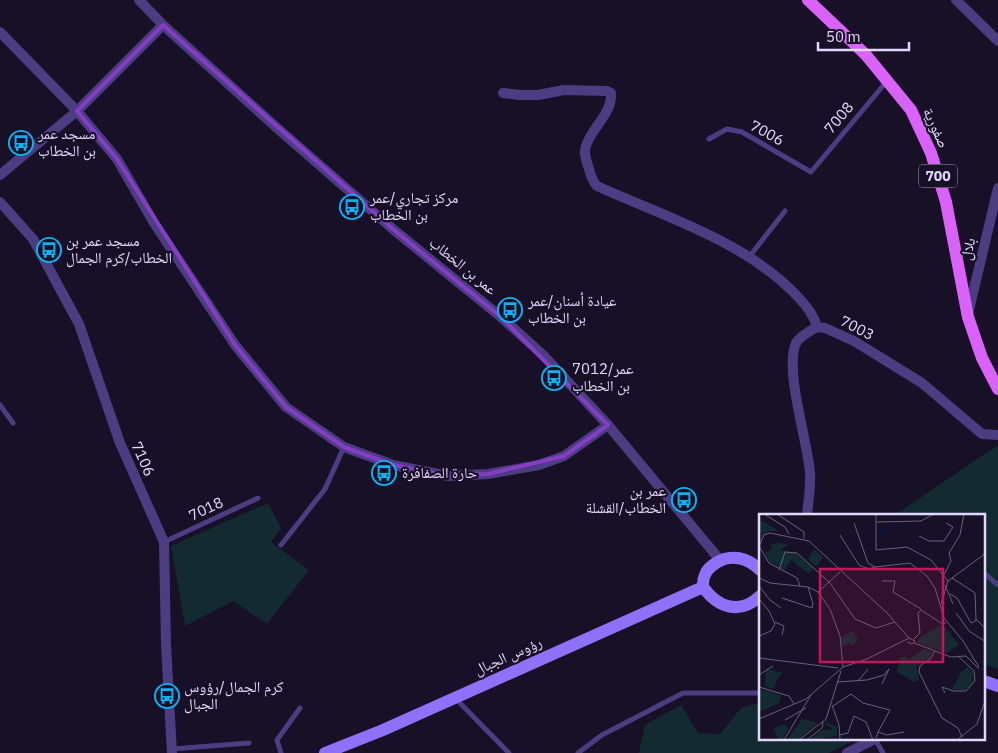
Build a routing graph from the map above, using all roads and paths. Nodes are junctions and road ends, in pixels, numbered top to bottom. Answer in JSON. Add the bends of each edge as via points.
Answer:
{"nodes":[{"id":1,"x":139,"y":0,"type":"edge"},
{"id":2,"x":808,"y":0,"type":"edge"},
{"id":3,"x":956,"y":0,"type":"edge"},
{"id":4,"x":163,"y":25,"type":"junction"},
{"id":5,"x":0,"y":32,"type":"edge"},
{"id":6,"x":998,"y":41,"type":"edge"},
{"id":7,"x":887,"y":81,"type":"junction"},
{"id":8,"x":503,"y":93,"type":"dead end"},
{"id":9,"x":77,"y":111,"type":"junction"},
{"id":10,"x":709,"y":139,"type":"dead end"},
{"id":11,"x":811,"y":172,"type":"joint"},
{"id":12,"x":0,"y":175,"type":"edge"},
{"id":13,"x":998,"y":188,"type":"edge"},
{"id":14,"x":0,"y":202,"type":"edge"},
{"id":15,"x":785,"y":210,"type":"dead end"},
{"id":16,"x":749,"y":257,"type":"junction"},
{"id":17,"x":968,"y":317,"type":"junction"},
{"id":18,"x":817,"y":327,"type":"junction"},
{"id":19,"x":998,"y":389,"type":"edge"},
{"id":20,"x":0,"y":405,"type":"edge"},
{"id":21,"x":13,"y":423,"type":"dead end"},
{"id":22,"x":608,"y":424,"type":"junction"},
{"id":23,"x":998,"y":436,"type":"edge"},
{"id":24,"x":344,"y":446,"type":"junction"},
{"id":25,"x":258,"y":498,"type":"dead end"},
{"id":26,"x":807,"y":514,"type":"edge"},
{"id":27,"x":164,"y":542,"type":"junction"},
{"id":28,"x":281,"y":545,"type":"dead end"},
{"id":29,"x":720,"y":560,"type":"junction"},
{"id":30,"x":759,"y":568,"type":"edge"},
{"id":31,"x":986,"y":575,"type":"edge"},
{"id":32,"x":998,"y":585,"type":"edge"},
{"id":33,"x":703,"y":587,"type":"junction"},
{"id":34,"x":759,"y":597,"type":"edge"},
{"id":35,"x":986,"y":682,"type":"edge"},
{"id":36,"x":998,"y":686,"type":"edge"},
{"id":37,"x":759,"y":694,"type":"edge"},
{"id":38,"x":455,"y":698,"type":"junction"},
{"id":39,"x":300,"y":708,"type":"dead end"},
{"id":40,"x":873,"y":740,"type":"edge"},
{"id":41,"x":876,"y":740,"type":"edge"},
{"id":42,"x":249,"y":743,"type":"dead end"},
{"id":43,"x":171,"y":751,"type":"edge"},
{"id":44,"x":281,"y":753,"type":"edge"},
{"id":45,"x":325,"y":753,"type":"edge"},
{"id":46,"x":509,"y":753,"type":"edge"},
{"id":47,"x":578,"y":753,"type":"edge"},
{"id":48,"x":847,"y":753,"type":"edge"},
{"id":49,"x":883,"y":753,"type":"edge"}],
"edges":[{"from":1,"to":4,"type":"street","name":"عمر بن الخطاب"},
{"from":2,"to":7,"type":"main road","name":"صفورية","number":"700","via":[[866,55]]},
{"from":3,"to":6,"type":"street"},
{"from":4,"to":9,"type":"street"},
{"from":4,"to":22,"type":"street","name":"عمر بن الخطاب","via":[[386,223],[501,316]]},
{"from":5,"to":9,"type":"street"},
{"from":7,"to":11,"type":"lane","name":"7008"},
{"from":7,"to":17,"type":"main road","name":"صفورية","number":"700","via":[[911,110],[931,152],[946,202]]},
{"from":8,"to":16,"type":"street","via":[[538,95],[564,90],[611,93],[608,107],[586,146],[593,182]]},
{"from":9,"to":12,"type":"street"},
{"from":9,"to":24,"type":"street","via":[[118,159],[154,223],[235,345],[286,407]]},
{"from":10,"to":11,"type":"lane","name":"7006","via":[[727,129],[742,132]]},
{"from":13,"to":17,"type":"street","name":"بلال"},
{"from":14,"to":27,"type":"street","name":"7106","via":[[33,239],[79,324],[120,443]]},
{"from":15,"to":16,"type":"lane"},
{"from":16,"to":18,"type":"street","via":[[796,295],[811,312]]},
{"from":17,"to":19,"type":"main road","name":"صفورية","number":"700","via":[[982,358]]},
{"from":18,"to":23,"type":"street","name":"7003","via":[[854,341],[922,383],[982,434]]},
{"from":18,"to":26,"type":"street","name":"7003","via":[[797,342],[794,354],[794,378],[810,474]]},
{"from":20,"to":21,"type":"lane"},
{"from":22,"to":24,"type":"street","via":[[564,456],[539,465],[488,474],[449,476],[393,465]]},
{"from":22,"to":29,"type":"street","name":"عمر بن الخطاب"},
{"from":24,"to":28,"type":"lane","via":[[325,489]]},
{"from":25,"to":27,"type":"lane","name":"7018"},
{"from":27,"to":43,"type":"street","name":"7106"},
{"from":29,"to":30,"type":"street","via":[[739,558]]},
{"from":29,"to":33,"type":"street","via":[[710,566]]},
{"from":31,"to":32,"type":"lane"},
{"from":33,"to":34,"type":"street","via":[[720,604],[732,607],[754,602]]},
{"from":33,"to":38,"type":"street","name":"رؤوس الجبال"},
{"from":35,"to":36,"type":"street"},
{"from":37,"to":47,"type":"lane","via":[[683,694],[602,735]]},
{"from":38,"to":45,"type":"street","name":"رؤوس الجبال"},
{"from":38,"to":46,"type":"lane"},
{"from":39,"to":44,"type":"lane","via":[[277,740]]},
{"from":40,"to":48,"type":"street"},
{"from":41,"to":49,"type":"lane"},
{"from":42,"to":43,"type":"lane"}]}
